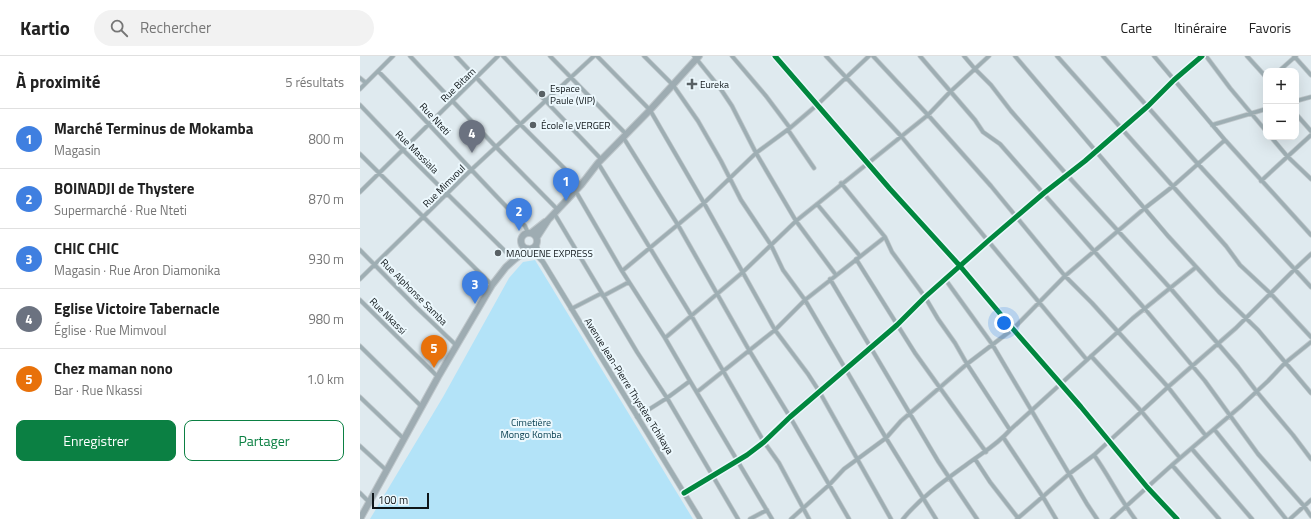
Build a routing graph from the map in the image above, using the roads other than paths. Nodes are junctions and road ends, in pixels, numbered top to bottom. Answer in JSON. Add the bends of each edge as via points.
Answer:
{"nodes":[{"id":1,"x":393,"y":56,"type":"edge"},
{"id":2,"x":410,"y":56,"type":"edge"},
{"id":3,"x":456,"y":56,"type":"edge"},
{"id":4,"x":498,"y":56,"type":"edge"},
{"id":5,"x":503,"y":56,"type":"edge"},
{"id":6,"x":550,"y":56,"type":"edge"},
{"id":7,"x":594,"y":56,"type":"edge"},
{"id":8,"x":597,"y":56,"type":"edge"},
{"id":9,"x":644,"y":56,"type":"edge"},
{"id":10,"x":732,"y":56,"type":"edge"},
{"id":11,"x":775,"y":56,"type":"edge"},
{"id":12,"x":826,"y":56,"type":"edge"},
{"id":13,"x":869,"y":56,"type":"edge"},
{"id":14,"x":873,"y":56,"type":"edge"},
{"id":15,"x":920,"y":56,"type":"edge"},
{"id":16,"x":964,"y":56,"type":"edge"},
{"id":17,"x":989,"y":56,"type":"edge"},
{"id":18,"x":1015,"y":56,"type":"edge"},
{"id":19,"x":1057,"y":56,"type":"edge"},
{"id":20,"x":1103,"y":56,"type":"edge"},
{"id":21,"x":1202,"y":56,"type":"edge"},
{"id":22,"x":1206,"y":56,"type":"edge"},
{"id":23,"x":1247,"y":56,"type":"edge"},
{"id":24,"x":1296,"y":56,"type":"edge"},
{"id":25,"x":697,"y":57,"type":"edge"},
{"id":26,"x":1156,"y":57,"type":"edge"},
{"id":27,"x":1282,"y":68,"type":"edge"},
{"id":28,"x":975,"y":70,"type":"junction"},
{"id":29,"x":378,"y":71,"type":"junction"},
{"id":30,"x":1263,"y":74,"type":"edge"},
{"id":31,"x":1311,"y":75,"type":"edge"},
{"id":32,"x":360,"y":78,"type":"edge"},
{"id":33,"x":477,"y":78,"type":"junction"},
{"id":34,"x":571,"y":78,"type":"junction"},
{"id":35,"x":846,"y":78,"type":"junction"},
{"id":36,"x":1174,"y":80,"type":"junction"},
{"id":37,"x":366,"y":83,"type":"junction"},
{"id":38,"x":674,"y":84,"type":"junction"},
{"id":39,"x":360,"y":89,"type":"edge"},
{"id":40,"x":950,"y":92,"type":"junction"},
{"id":41,"x":1311,"y":97,"type":"edge"},
{"id":42,"x":453,"y":100,"type":"junction"},
{"id":43,"x":1299,"y":100,"type":"edge"},
{"id":44,"x":545,"y":101,"type":"junction"},
{"id":45,"x":360,"y":105,"type":"edge"},
{"id":46,"x":817,"y":105,"type":"junction"},
{"id":47,"x":1148,"y":106,"type":"junction"},
{"id":48,"x":650,"y":110,"type":"junction"},
{"id":49,"x":1263,"y":110,"type":"edge"},
{"id":50,"x":1251,"y":113,"type":"junction"},
{"id":51,"x":928,"y":115,"type":"junction"},
{"id":52,"x":1299,"y":117,"type":"edge"},
{"id":53,"x":429,"y":124,"type":"junction"},
{"id":54,"x":520,"y":124,"type":"junction"},
{"id":55,"x":1212,"y":125,"type":"junction"},
{"id":56,"x":1263,"y":127,"type":"edge"},
{"id":57,"x":1122,"y":128,"type":"junction"},
{"id":58,"x":789,"y":129,"type":"junction"},
{"id":59,"x":1311,"y":131,"type":"edge"},
{"id":60,"x":625,"y":135,"type":"junction"},
{"id":61,"x":1311,"y":135,"type":"edge"},
{"id":62,"x":901,"y":136,"type":"junction"},
{"id":63,"x":1224,"y":140,"type":"junction"},
{"id":64,"x":1274,"y":140,"type":"edge"},
{"id":65,"x":496,"y":147,"type":"junction"},
{"id":66,"x":403,"y":150,"type":"junction"},
{"id":67,"x":1095,"y":152,"type":"junction"},
{"id":68,"x":756,"y":153,"type":"junction"},
{"id":69,"x":360,"y":154,"type":"edge"},
{"id":70,"x":1287,"y":156,"type":"junction"},
{"id":71,"x":600,"y":161,"type":"junction"},
{"id":72,"x":868,"y":163,"type":"junction"},
{"id":73,"x":1198,"y":164,"type":"junction"},
{"id":74,"x":814,"y":168,"type":"dead end"},
{"id":75,"x":471,"y":170,"type":"junction"},
{"id":76,"x":379,"y":173,"type":"junction"},
{"id":77,"x":1067,"y":175,"type":"junction"},
{"id":78,"x":729,"y":178,"type":"junction"},
{"id":79,"x":1311,"y":179,"type":"edge"},
{"id":80,"x":1261,"y":180,"type":"junction"},
{"id":81,"x":842,"y":183,"type":"junction"},
{"id":82,"x":580,"y":185,"type":"junction"},
{"id":83,"x":1172,"y":187,"type":"junction"},
{"id":84,"x":575,"y":190,"type":"junction"},
{"id":85,"x":360,"y":192,"type":"edge"},
{"id":86,"x":1044,"y":193,"type":"junction"},
{"id":87,"x":447,"y":194,"type":"junction"},
{"id":88,"x":704,"y":203,"type":"junction"},
{"id":89,"x":817,"y":204,"type":"junction"},
{"id":90,"x":1144,"y":208,"type":"junction"},
{"id":91,"x":555,"y":211,"type":"junction"},
{"id":92,"x":1016,"y":217,"type":"junction"},
{"id":93,"x":424,"y":218,"type":"junction"},
{"id":94,"x":548,"y":220,"type":"junction"},
{"id":95,"x":796,"y":221,"type":"junction"},
{"id":96,"x":678,"y":225,"type":"junction"},
{"id":97,"x":1119,"y":231,"type":"junction"},
{"id":98,"x":529,"y":233,"type":"junction"},
{"id":99,"x":1311,"y":235,"type":"edge"},
{"id":100,"x":536,"y":237,"type":"junction"},
{"id":101,"x":884,"y":237,"type":"junction"},
{"id":102,"x":521,"y":241,"type":"junction"},
{"id":103,"x":988,"y":241,"type":"junction"},
{"id":104,"x":536,"y":245,"type":"junction"},
{"id":105,"x":771,"y":245,"type":"junction"},
{"id":106,"x":529,"y":249,"type":"junction"},
{"id":107,"x":649,"y":249,"type":"junction"},
{"id":108,"x":360,"y":250,"type":"edge"},
{"id":109,"x":1095,"y":252,"type":"junction"},
{"id":110,"x":1311,"y":254,"type":"edge"},
{"id":111,"x":858,"y":257,"type":"junction"},
{"id":112,"x":514,"y":259,"type":"junction"},
{"id":113,"x":543,"y":262,"type":"junction"},
{"id":114,"x":375,"y":264,"type":"junction"},
{"id":115,"x":960,"y":266,"type":"junction"},
{"id":116,"x":1195,"y":268,"type":"junction"},
{"id":117,"x":1295,"y":269,"type":"junction"},
{"id":118,"x":622,"y":271,"type":"junction"},
{"id":119,"x":743,"y":272,"type":"junction"},
{"id":120,"x":836,"y":274,"type":"junction"},
{"id":121,"x":1066,"y":276,"type":"junction"},
{"id":122,"x":360,"y":279,"type":"edge"},
{"id":123,"x":830,"y":279,"type":"junction"},
{"id":124,"x":946,"y":279,"type":"junction"},
{"id":125,"x":629,"y":282,"type":"junction"},
{"id":126,"x":492,"y":285,"type":"junction"},
{"id":127,"x":1311,"y":287,"type":"edge"},
{"id":128,"x":1171,"y":289,"type":"junction"},
{"id":129,"x":717,"y":293,"type":"junction"},
{"id":130,"x":1270,"y":293,"type":"junction"},
{"id":131,"x":602,"y":295,"type":"junction"},
{"id":132,"x":925,"y":297,"type":"junction"},
{"id":133,"x":360,"y":300,"type":"edge"},
{"id":134,"x":805,"y":300,"type":"junction"},
{"id":135,"x":1038,"y":302,"type":"junction"},
{"id":136,"x":571,"y":309,"type":"junction"},
{"id":137,"x":1145,"y":309,"type":"junction"},
{"id":138,"x":691,"y":315,"type":"junction"},
{"id":139,"x":1246,"y":318,"type":"junction"},
{"id":140,"x":897,"y":325,"type":"junction"},
{"id":141,"x":1013,"y":329,"type":"junction"},
{"id":142,"x":775,"y":330,"type":"junction"},
{"id":143,"x":1118,"y":332,"type":"junction"},
{"id":144,"x":1311,"y":337,"type":"edge"},
{"id":145,"x":665,"y":338,"type":"junction"},
{"id":146,"x":1311,"y":342,"type":"edge"},
{"id":147,"x":992,"y":344,"type":"junction"},
{"id":148,"x":1218,"y":344,"type":"junction"},
{"id":149,"x":360,"y":346,"type":"edge"},
{"id":150,"x":457,"y":346,"type":"junction"},
{"id":151,"x":871,"y":348,"type":"junction"},
{"id":152,"x":748,"y":350,"type":"junction"},
{"id":153,"x":1091,"y":356,"type":"junction"},
{"id":154,"x":1087,"y":360,"type":"junction"},
{"id":155,"x":1285,"y":363,"type":"junction"},
{"id":156,"x":967,"y":364,"type":"junction"},
{"id":157,"x":1193,"y":366,"type":"junction"},
{"id":158,"x":846,"y":370,"type":"junction"},
{"id":159,"x":724,"y":372,"type":"junction"},
{"id":160,"x":438,"y":377,"type":"junction"},
{"id":161,"x":690,"y":381,"type":"junction"},
{"id":162,"x":1061,"y":384,"type":"junction"},
{"id":163,"x":1168,"y":387,"type":"junction"},
{"id":164,"x":940,"y":388,"type":"junction"},
{"id":165,"x":697,"y":392,"type":"junction"},
{"id":166,"x":819,"y":392,"type":"junction"},
{"id":167,"x":1257,"y":392,"type":"junction"},
{"id":168,"x":1311,"y":393,"type":"edge"},
{"id":169,"x":360,"y":396,"type":"edge"},
{"id":170,"x":667,"y":398,"type":"junction"},
{"id":171,"x":422,"y":407,"type":"junction"},
{"id":172,"x":1031,"y":411,"type":"junction"},
{"id":173,"x":1142,"y":412,"type":"junction"},
{"id":174,"x":910,"y":414,"type":"junction"},
{"id":175,"x":1230,"y":416,"type":"junction"},
{"id":176,"x":637,"y":417,"type":"junction"},
{"id":177,"x":790,"y":417,"type":"junction"},
{"id":178,"x":1214,"y":429,"type":"junction"},
{"id":179,"x":1010,"y":430,"type":"junction"},
{"id":180,"x":1206,"y":436,"type":"junction"},
{"id":181,"x":1003,"y":437,"type":"junction"},
{"id":182,"x":886,"y":438,"type":"junction"},
{"id":183,"x":404,"y":439,"type":"junction"},
{"id":184,"x":764,"y":442,"type":"junction"},
{"id":185,"x":1109,"y":442,"type":"junction"},
{"id":186,"x":360,"y":446,"type":"edge"},
{"id":187,"x":1192,"y":449,"type":"junction"},
{"id":188,"x":986,"y":452,"type":"junction"},
{"id":189,"x":1094,"y":456,"type":"junction"},
{"id":190,"x":1180,"y":458,"type":"junction"},
{"id":191,"x":975,"y":459,"type":"junction"},
{"id":192,"x":1311,"y":459,"type":"edge"},
{"id":193,"x":857,"y":460,"type":"junction"},
{"id":194,"x":737,"y":461,"type":"junction"},
{"id":195,"x":1172,"y":465,"type":"junction"},
{"id":196,"x":386,"y":470,"type":"junction"},
{"id":197,"x":1070,"y":474,"type":"junction"},
{"id":198,"x":712,"y":476,"type":"junction"},
{"id":199,"x":950,"y":477,"type":"junction"},
{"id":200,"x":829,"y":485,"type":"junction"},
{"id":201,"x":1147,"y":487,"type":"junction"},
{"id":202,"x":360,"y":493,"type":"edge"},
{"id":203,"x":684,"y":493,"type":"junction"},
{"id":204,"x":1043,"y":497,"type":"junction"},
{"id":205,"x":923,"y":498,"type":"junction"},
{"id":206,"x":1311,"y":500,"type":"edge"},
{"id":207,"x":370,"y":502,"type":"junction"},
{"id":208,"x":1304,"y":506,"type":"junction"},
{"id":209,"x":1126,"y":507,"type":"junction"},
{"id":210,"x":803,"y":508,"type":"junction"},
{"id":211,"x":766,"y":510,"type":"junction"},
{"id":212,"x":1022,"y":515,"type":"junction"},
{"id":213,"x":1311,"y":516,"type":"edge"},
{"id":214,"x":360,"y":519,"type":"edge"},
{"id":215,"x":700,"y":519,"type":"edge"},
{"id":216,"x":738,"y":519,"type":"edge"},
{"id":217,"x":750,"y":519,"type":"edge"},
{"id":218,"x":772,"y":519,"type":"edge"},
{"id":219,"x":790,"y":519,"type":"edge"},
{"id":220,"x":809,"y":519,"type":"edge"},
{"id":221,"x":849,"y":519,"type":"edge"},
{"id":222,"x":891,"y":519,"type":"edge"},
{"id":223,"x":903,"y":519,"type":"edge"},
{"id":224,"x":936,"y":519,"type":"edge"},
{"id":225,"x":977,"y":519,"type":"edge"},
{"id":226,"x":1018,"y":519,"type":"edge"},
{"id":227,"x":1026,"y":519,"type":"edge"},
{"id":228,"x":1056,"y":519,"type":"edge"},
{"id":229,"x":1097,"y":519,"type":"edge"},
{"id":230,"x":1112,"y":519,"type":"edge"},
{"id":231,"x":1135,"y":519,"type":"edge"},
{"id":232,"x":1177,"y":519,"type":"edge"},
{"id":233,"x":1219,"y":519,"type":"edge"},
{"id":234,"x":1252,"y":519,"type":"edge"},
{"id":235,"x":1286,"y":519,"type":"edge"},
{"id":236,"x":1290,"y":519,"type":"edge"}],
"edges":[{"from":1,"to":29,"type":"street"},
{"from":2,"to":42,"type":"street"},
{"from":3,"to":33,"type":"street"},
{"from":4,"to":33,"type":"street","name":"Rue Bitam"},
{"from":5,"to":44,"type":"street"},
{"from":6,"to":34,"type":"street"},
{"from":7,"to":34,"type":"street","name":"Rue Mimvoul"},
{"from":8,"to":48,"type":"street"},
{"from":9,"to":38,"type":"street"},
{"from":10,"to":58,"type":"street","via":[[766,96]]},
{"from":11,"to":46,"type":"street"},
{"from":12,"to":35,"type":"street"},
{"from":13,"to":35,"type":"street"},
{"from":14,"to":51,"type":"street"},
{"from":15,"to":40,"type":"street"},
{"from":16,"to":28,"type":"street"},
{"from":17,"to":28,"type":"street"},
{"from":18,"to":67,"type":"street"},
{"from":19,"to":57,"type":"street"},
{"from":20,"to":47,"type":"street"},
{"from":21,"to":36,"type":"street"},
{"from":22,"to":50,"type":"street"},
{"from":23,"to":30,"type":"street"},
{"from":24,"to":27,"type":"street"},
{"from":24,"to":31,"type":"street"},
{"from":25,"to":38,"type":"highway"},
{"from":25,"to":68,"type":"street","via":[[732,106]]},
{"from":26,"to":36,"type":"street"},
{"from":28,"to":40,"type":"street"},
{"from":28,"to":77,"type":"street","via":[[991,85]]},
{"from":29,"to":37,"type":"street"},
{"from":29,"to":53,"type":"street","name":"Rue Nteti"},
{"from":32,"to":37,"type":"street"},
{"from":33,"to":42,"type":"street","name":"Rue Bitam"},
{"from":33,"to":54,"type":"street"},
{"from":34,"to":44,"type":"street","name":"Rue Mimvoul"},
{"from":34,"to":60,"type":"street"},
{"from":35,"to":46,"type":"street"},
{"from":35,"to":62,"type":"street"},
{"from":36,"to":47,"type":"street"},
{"from":36,"to":55,"type":"street"},
{"from":37,"to":39,"type":"street"},
{"from":38,"to":48,"type":"highway"},
{"from":38,"to":78,"type":"street","via":[[698,121]]},
{"from":40,"to":51,"type":"street"},
{"from":40,"to":86,"type":"street","via":[[983,132],[1000,144]]},
{"from":41,"to":43,"type":"street"},
{"from":42,"to":53,"type":"street","name":"Rue Bitam"},
{"from":42,"to":65,"type":"street"},
{"from":44,"to":54,"type":"street","name":"Rue Mimvoul"},
{"from":44,"to":71,"type":"street"},
{"from":45,"to":66,"type":"street","name":"Rue Massiala"},
{"from":46,"to":58,"type":"street"},
{"from":46,"to":72,"type":"street"},
{"from":47,"to":57,"type":"street"},
{"from":47,"to":73,"type":"street"},
{"from":48,"to":60,"type":"highway"},
{"from":48,"to":88,"type":"street"},
{"from":49,"to":50,"type":"street"},
{"from":50,"to":55,"type":"street"},
{"from":50,"to":56,"type":"street"},
{"from":51,"to":62,"type":"street"},
{"from":51,"to":92,"type":"street"},
{"from":52,"to":59,"type":"street"},
{"from":53,"to":66,"type":"street","name":"Rue Bitam"},
{"from":53,"to":75,"type":"street","name":"Rue Nteti"},
{"from":54,"to":65,"type":"street","name":"Rue Mimvoul"},
{"from":54,"to":82,"type":"street"},
{"from":55,"to":63,"type":"street"},
{"from":57,"to":67,"type":"street"},
{"from":57,"to":83,"type":"street"},
{"from":58,"to":68,"type":"street"},
{"from":58,"to":74,"type":"street"},
{"from":60,"to":71,"type":"highway"},
{"from":60,"to":96,"type":"street"},
{"from":61,"to":70,"type":"street"},
{"from":62,"to":72,"type":"street"},
{"from":62,"to":103,"type":"street"},
{"from":63,"to":73,"type":"street"},
{"from":63,"to":80,"type":"street"},
{"from":64,"to":70,"type":"street"},
{"from":65,"to":75,"type":"street","name":"Rue Mimvoul"},
{"from":65,"to":91,"type":"street"},
{"from":66,"to":76,"type":"street","name":"Rue Bitam"},
{"from":66,"to":87,"type":"street","name":"Rue Massiala"},
{"from":67,"to":77,"type":"street"},
{"from":67,"to":90,"type":"street"},
{"from":68,"to":78,"type":"street"},
{"from":68,"to":95,"type":"street"},
{"from":69,"to":76,"type":"street"},
{"from":70,"to":79,"type":"street"},
{"from":70,"to":80,"type":"street"},
{"from":71,"to":82,"type":"highway"},
{"from":71,"to":107,"type":"street"},
{"from":72,"to":81,"type":"street"},
{"from":72,"to":115,"type":"street"},
{"from":73,"to":83,"type":"street"},
{"from":73,"to":117,"type":"street"},
{"from":75,"to":87,"type":"street","name":"Rue Mimvoul"},
{"from":75,"to":98,"type":"street","name":"Rue Nteti"},
{"from":76,"to":85,"type":"street","name":"Rue Bitam"},
{"from":76,"to":93,"type":"street"},
{"from":77,"to":86,"type":"street"},
{"from":77,"to":97,"type":"street"},
{"from":78,"to":88,"type":"street"},
{"from":78,"to":105,"type":"street"},
{"from":80,"to":99,"type":"street"},
{"from":81,"to":89,"type":"street"},
{"from":81,"to":101,"type":"street"},
{"from":82,"to":84,"type":"highway"},
{"from":83,"to":90,"type":"street"},
{"from":83,"to":130,"type":"street","via":[[1240,265]]},
{"from":84,"to":91,"type":"highway"},
{"from":84,"to":118,"type":"street"},
{"from":86,"to":92,"type":"street"},
{"from":86,"to":109,"type":"street"},
{"from":87,"to":93,"type":"street","name":"Rue Mimvoul"},
{"from":87,"to":112,"type":"street","name":"Rue Massiala"},
{"from":88,"to":96,"type":"street"},
{"from":88,"to":119,"type":"street"},
{"from":89,"to":95,"type":"street"},
{"from":89,"to":111,"type":"street"},
{"from":90,"to":97,"type":"street"},
{"from":90,"to":116,"type":"street"},
{"from":91,"to":94,"type":"highway"},
{"from":91,"to":131,"type":"street"},
{"from":92,"to":103,"type":"street"},
{"from":92,"to":121,"type":"street"},
{"from":93,"to":114,"type":"street","name":"Rue Mimvoul"},
{"from":93,"to":126,"type":"street"},
{"from":94,"to":98,"type":"highway"},
{"from":94,"to":100,"type":"highway"},
{"from":95,"to":105,"type":"street"},
{"from":95,"to":120,"type":"street"},
{"from":96,"to":107,"type":"street"},
{"from":96,"to":129,"type":"street"},
{"from":97,"to":109,"type":"street"},
{"from":97,"to":128,"type":"street"},
{"from":98,"to":100,"type":"highway"},
{"from":98,"to":102,"type":"highway","via":[[524,235]]},
{"from":100,"to":104,"type":"highway"},
{"from":101,"to":111,"type":"street"},
{"from":101,"to":132,"type":"street"},
{"from":102,"to":106,"type":"highway","via":[[523,246]]},
{"from":102,"to":112,"type":"highway"},
{"from":103,"to":115,"type":"street"},
{"from":103,"to":135,"type":"street"},
{"from":104,"to":106,"type":"highway"},
{"from":104,"to":113,"type":"street","name":"Avenue Jean-Pierre Thystère Tchikaya"},
{"from":105,"to":119,"type":"street"},
{"from":105,"to":134,"type":"street","via":[[783,270]]},
{"from":106,"to":112,"type":"highway"},
{"from":106,"to":113,"type":"street","name":"Avenue Jean-Pierre Thystère Tchikaya"},
{"from":107,"to":118,"type":"street"},
{"from":107,"to":138,"type":"street"},
{"from":108,"to":114,"type":"street","name":"Rue Alphonse Samba"},
{"from":109,"to":121,"type":"street"},
{"from":109,"to":137,"type":"street"},
{"from":110,"to":117,"type":"street"},
{"from":111,"to":120,"type":"street"},
{"from":111,"to":140,"type":"street"},
{"from":112,"to":126,"type":"highway"},
{"from":113,"to":136,"type":"street","name":"Avenue Jean-Pierre Thystère Tchikaya"},
{"from":114,"to":122,"type":"street","name":"Rue Mimvoul"},
{"from":114,"to":150,"type":"street","name":"Rue Alphonse Samba"},
{"from":115,"to":124,"type":"street"},
{"from":115,"to":141,"type":"street"},
{"from":116,"to":128,"type":"street"},
{"from":116,"to":139,"type":"street"},
{"from":117,"to":127,"type":"street"},
{"from":117,"to":130,"type":"street"},
{"from":118,"to":125,"type":"street"},
{"from":119,"to":129,"type":"street"},
{"from":119,"to":142,"type":"street"},
{"from":120,"to":123,"type":"street"},
{"from":121,"to":135,"type":"street"},
{"from":121,"to":143,"type":"street"},
{"from":123,"to":134,"type":"street"},
{"from":123,"to":151,"type":"street"},
{"from":124,"to":132,"type":"street"},
{"from":124,"to":147,"type":"street"},
{"from":125,"to":131,"type":"street"},
{"from":125,"to":145,"type":"street"},
{"from":126,"to":150,"type":"highway"},
{"from":128,"to":137,"type":"street"},
{"from":128,"to":148,"type":"street"},
{"from":129,"to":138,"type":"street"},
{"from":129,"to":152,"type":"street"},
{"from":130,"to":139,"type":"street"},
{"from":130,"to":144,"type":"street"},
{"from":131,"to":136,"type":"street"},
{"from":131,"to":170,"type":"street"},
{"from":132,"to":140,"type":"street"},
{"from":132,"to":156,"type":"street"},
{"from":133,"to":160,"type":"street","name":"Rue Nkassi"},
{"from":134,"to":142,"type":"street"},
{"from":134,"to":158,"type":"street"},
{"from":135,"to":141,"type":"street"},
{"from":135,"to":154,"type":"street"},
{"from":136,"to":176,"type":"street","name":"Avenue Jean-Pierre Thystère Tchikaya"},
{"from":137,"to":143,"type":"street"},
{"from":137,"to":157,"type":"street"},
{"from":138,"to":145,"type":"street"},
{"from":138,"to":159,"type":"street"},
{"from":139,"to":148,"type":"street"},
{"from":139,"to":155,"type":"street"},
{"from":140,"to":151,"type":"street"},
{"from":140,"to":164,"type":"street"},
{"from":141,"to":147,"type":"street"},
{"from":141,"to":162,"type":"street"},
{"from":142,"to":152,"type":"street"},
{"from":142,"to":166,"type":"street"},
{"from":143,"to":153,"type":"street"},
{"from":143,"to":163,"type":"street"},
{"from":145,"to":161,"type":"street"},
{"from":146,"to":155,"type":"street"},
{"from":147,"to":156,"type":"street"},
{"from":147,"to":172,"type":"street"},
{"from":148,"to":157,"type":"street"},
{"from":148,"to":167,"type":"street"},
{"from":149,"to":171,"type":"street"},
{"from":150,"to":160,"type":"highway"},
{"from":151,"to":158,"type":"street"},
{"from":151,"to":174,"type":"street"},
{"from":152,"to":159,"type":"street"},
{"from":152,"to":177,"type":"street"},
{"from":153,"to":154,"type":"street"},
{"from":153,"to":173,"type":"street"},
{"from":154,"to":162,"type":"street"},
{"from":155,"to":167,"type":"street"},
{"from":155,"to":168,"type":"street"},
{"from":156,"to":164,"type":"street"},
{"from":156,"to":179,"type":"street"},
{"from":157,"to":163,"type":"street"},
{"from":157,"to":175,"type":"street"},
{"from":158,"to":166,"type":"street"},
{"from":158,"to":182,"type":"street"},
{"from":159,"to":165,"type":"street"},
{"from":159,"to":184,"type":"street"},
{"from":160,"to":171,"type":"highway"},
{"from":161,"to":165,"type":"street"},
{"from":161,"to":170,"type":"street"},
{"from":162,"to":172,"type":"street"},
{"from":162,"to":185,"type":"street"},
{"from":163,"to":173,"type":"street"},
{"from":163,"to":180,"type":"street"},
{"from":164,"to":174,"type":"street"},
{"from":164,"to":188,"type":"street"},
{"from":165,"to":194,"type":"street"},
{"from":166,"to":177,"type":"street"},
{"from":166,"to":193,"type":"street"},
{"from":167,"to":175,"type":"street"},
{"from":167,"to":192,"type":"street"},
{"from":169,"to":183,"type":"street"},
{"from":170,"to":176,"type":"street"},
{"from":170,"to":198,"type":"street"},
{"from":171,"to":183,"type":"highway"},
{"from":172,"to":179,"type":"street"},
{"from":172,"to":197,"type":"street"},
{"from":173,"to":185,"type":"street"},
{"from":173,"to":190,"type":"street"},
{"from":174,"to":182,"type":"street"},
{"from":174,"to":199,"type":"street"},
{"from":175,"to":178,"type":"street"},
{"from":175,"to":208,"type":"street","via":[[1258,454]]},
{"from":176,"to":203,"type":"street","name":"Avenue Jean-Pierre Thystère Tchikaya"},
{"from":177,"to":184,"type":"street"},
{"from":177,"to":200,"type":"street"},
{"from":178,"to":180,"type":"street"},
{"from":178,"to":235,"type":"street"},
{"from":179,"to":181,"type":"street"},
{"from":180,"to":187,"type":"street"},
{"from":181,"to":188,"type":"street"},
{"from":181,"to":204,"type":"street"},
{"from":182,"to":193,"type":"street"},
{"from":182,"to":205,"type":"street"},
{"from":183,"to":196,"type":"highway"},
{"from":184,"to":194,"type":"street"},
{"from":184,"to":210,"type":"street","via":[[779,463]]},
{"from":185,"to":189,"type":"street"},
{"from":185,"to":201,"type":"street"},
{"from":186,"to":196,"type":"street"},
{"from":187,"to":190,"type":"street"},
{"from":187,"to":234,"type":"street"},
{"from":188,"to":191,"type":"street"},
{"from":189,"to":197,"type":"street"},
{"from":189,"to":209,"type":"street"},
{"from":190,"to":195,"type":"street"},
{"from":191,"to":199,"type":"street"},
{"from":191,"to":226,"type":"street"},
{"from":193,"to":200,"type":"street"},
{"from":193,"to":222,"type":"street"},
{"from":194,"to":198,"type":"street"},
{"from":194,"to":211,"type":"street"},
{"from":195,"to":201,"type":"street"},
{"from":195,"to":233,"type":"street"},
{"from":196,"to":207,"type":"highway"},
{"from":197,"to":204,"type":"street"},
{"from":197,"to":229,"type":"street"},
{"from":198,"to":203,"type":"street"},
{"from":198,"to":216,"type":"street"},
{"from":199,"to":205,"type":"street"},
{"from":199,"to":225,"type":"street"},
{"from":200,"to":210,"type":"street"},
{"from":200,"to":221,"type":"street"},
{"from":201,"to":209,"type":"street"},
{"from":201,"to":232,"type":"street"},
{"from":202,"to":207,"type":"street"},
{"from":203,"to":215,"type":"street","name":"Avenue Jean-Pierre Thystère Tchikaya"},
{"from":204,"to":212,"type":"street"},
{"from":204,"to":228,"type":"street"},
{"from":205,"to":223,"type":"street"},
{"from":205,"to":224,"type":"street"},
{"from":206,"to":208,"type":"street"},
{"from":207,"to":214,"type":"highway"},
{"from":208,"to":213,"type":"street"},
{"from":208,"to":236,"type":"street"},
{"from":209,"to":230,"type":"street"},
{"from":209,"to":231,"type":"street"},
{"from":210,"to":219,"type":"street"},
{"from":210,"to":220,"type":"street"},
{"from":211,"to":217,"type":"street"},
{"from":211,"to":218,"type":"street"},
{"from":212,"to":226,"type":"street"},
{"from":212,"to":227,"type":"street"}]}
